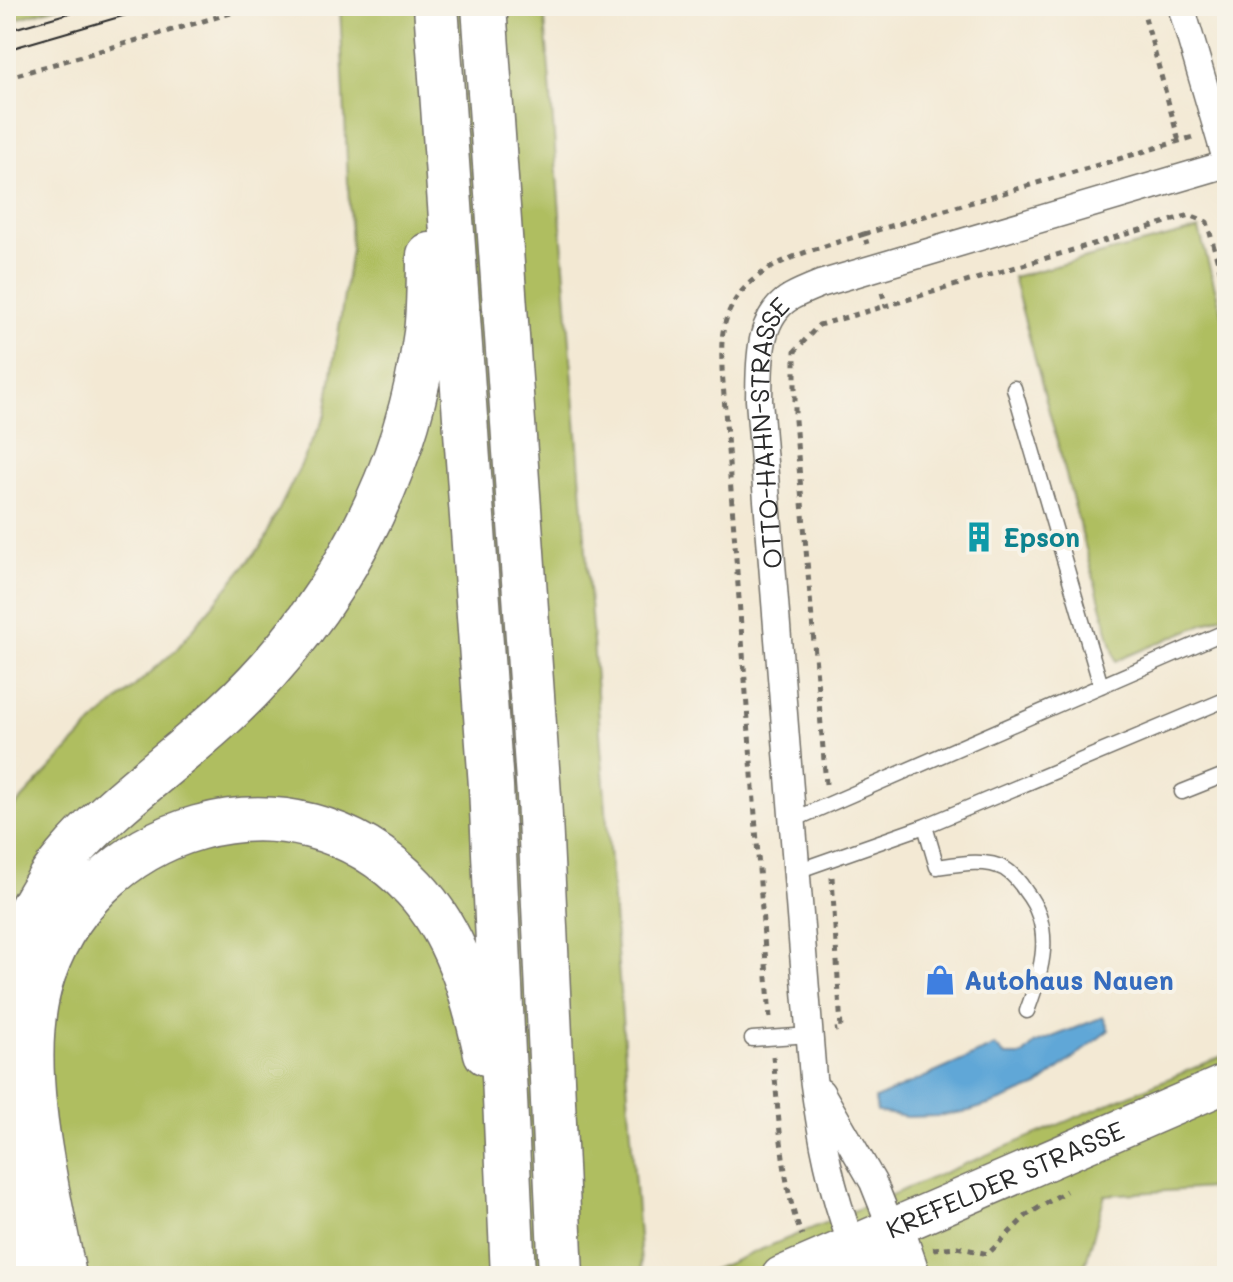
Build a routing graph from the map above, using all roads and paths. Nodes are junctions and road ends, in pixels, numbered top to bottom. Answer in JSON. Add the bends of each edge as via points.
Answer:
{"nodes":[{"id":1,"x":255,"y":6,"type":"edge"},
{"id":2,"x":1142,"y":6,"type":"edge"},
{"id":3,"x":1181,"y":6,"type":"edge"},
{"id":4,"x":1222,"y":6,"type":"edge"},
{"id":5,"x":484,"y":8,"type":"edge"},
{"id":6,"x":437,"y":21,"type":"edge"},
{"id":7,"x":1227,"y":25,"type":"edge"},
{"id":8,"x":6,"y":78,"type":"edge"},
{"id":9,"x":1218,"y":130,"type":"junction"},
{"id":10,"x":1179,"y":141,"type":"junction"},
{"id":11,"x":1227,"y":163,"type":"edge"},
{"id":12,"x":864,"y":234,"type":"junction"},
{"id":13,"x":875,"y":270,"type":"junction"},
{"id":14,"x":1227,"y":295,"type":"edge"},
{"id":15,"x":886,"y":306,"type":"junction"},
{"id":16,"x":1014,"y":388,"type":"dead end"},
{"id":17,"x":1227,"y":631,"type":"edge"},
{"id":18,"x":1101,"y":686,"type":"junction"},
{"id":19,"x":1227,"y":699,"type":"edge"},
{"id":20,"x":1227,"y":774,"type":"edge"},
{"id":21,"x":1182,"y":792,"type":"dead end"},
{"id":22,"x":828,"y":804,"type":"junction"},
{"id":23,"x":793,"y":820,"type":"junction"},
{"id":24,"x":925,"y":826,"type":"junction"},
{"id":25,"x":831,"y":859,"type":"junction"},
{"id":26,"x":797,"y":871,"type":"junction"},
{"id":27,"x":6,"y":980,"type":"edge"},
{"id":28,"x":1027,"y":1011,"type":"dead end"},
{"id":29,"x":810,"y":1035,"type":"junction"},
{"id":30,"x":771,"y":1037,"type":"junction"},
{"id":31,"x":752,"y":1039,"type":"dead end"},
{"id":32,"x":813,"y":1078,"type":"junction"},
{"id":33,"x":1227,"y":1083,"type":"edge"},
{"id":34,"x":6,"y":1124,"type":"edge"},
{"id":35,"x":1068,"y":1190,"type":"dead end"},
{"id":36,"x":798,"y":1227,"type":"dead end"},
{"id":37,"x":560,"y":1256,"type":"edge"},
{"id":38,"x":883,"y":1257,"type":"edge"},
{"id":39,"x":513,"y":1263,"type":"edge"},
{"id":40,"x":32,"y":1276,"type":"edge"},
{"id":41,"x":64,"y":1276,"type":"edge"},
{"id":42,"x":781,"y":1276,"type":"edge"}],
"edges":[{"from":1,"to":8,"type":"path"},
{"from":2,"to":10,"type":"path"},
{"from":3,"to":9,"type":"street","name":"OTTO-HAHN-STRASSE"},
{"from":4,"to":7,"type":"path"},
{"from":5,"to":37,"type":"highway","via":[[526,587]]},
{"from":6,"to":27,"type":"highway","via":[[426,335],[412,404],[378,500],[328,595],[266,672],[63,858],[23,925]]},
{"from":6,"to":39,"type":"highway","via":[[491,786]]},
{"from":9,"to":10,"type":"path"},
{"from":9,"to":11,"type":"street","name":"OTTO-HAHN-STRASSE"},
{"from":10,"to":12,"type":"path"},
{"from":11,"to":13,"type":"street","name":"OTTO-HAHN-STRASSE"},
{"from":12,"to":13,"type":"path"},
{"from":12,"to":30,"type":"path","via":[[762,271],[746,285],[723,330]]},
{"from":13,"to":15,"type":"path"},
{"from":13,"to":23,"type":"street","name":"OTTO-HAHN-STRASSE","via":[[788,298],[769,320],[760,350],[759,400]]},
{"from":14,"to":15,"type":"path","via":[[1207,222],[1190,215]]},
{"from":15,"to":22,"type":"path","via":[[819,325],[795,351],[795,420]]},
{"from":16,"to":18,"type":"lane"},
{"from":17,"to":18,"type":"lane"},
{"from":18,"to":22,"type":"lane"},
{"from":19,"to":24,"type":"lane"},
{"from":20,"to":21,"type":"lane"},
{"from":22,"to":23,"type":"lane"},
{"from":23,"to":26,"type":"street","name":"OTTO-HAHN-STRASSE"},
{"from":24,"to":25,"type":"lane"},
{"from":24,"to":28,"type":"lane","via":[[937,867],[968,863],[1004,868],[1040,913],[1044,959]]},
{"from":25,"to":26,"type":"lane"},
{"from":25,"to":29,"type":"path","via":[[841,1029]]},
{"from":26,"to":29,"type":"street","name":"OTTO-HAHN-STRASSE"},
{"from":29,"to":30,"type":"lane"},
{"from":29,"to":32,"type":"street","name":"OTTO-HAHN-STRASSE"},
{"from":30,"to":31,"type":"lane"},
{"from":30,"to":36,"type":"path","via":[[781,1137]]},
{"from":32,"to":38,"type":"street","name":"OTTO-HAHN-STRASSE","via":[[873,1182]]},
{"from":32,"to":38,"type":"street","name":"OTTO-HAHN-STRASSE","via":[[821,1144],[836,1200]]},
{"from":33,"to":38,"type":"main road","name":"KREFELDER STRASSE"},
{"from":34,"to":40,"type":"highway"},
{"from":35,"to":38,"type":"path","via":[[1027,1215],[988,1254],[946,1246]]},
{"from":38,"to":42,"type":"main road","name":"KREFELDER STRASSE"},
{"from":39,"to":41,"type":"highway","via":[[484,1045],[463,971],[438,920],[402,877],[344,839],[288,822],[229,820],[173,835],[113,870],[79,907],[46,966],[34,1018],[33,1081]]}]}
